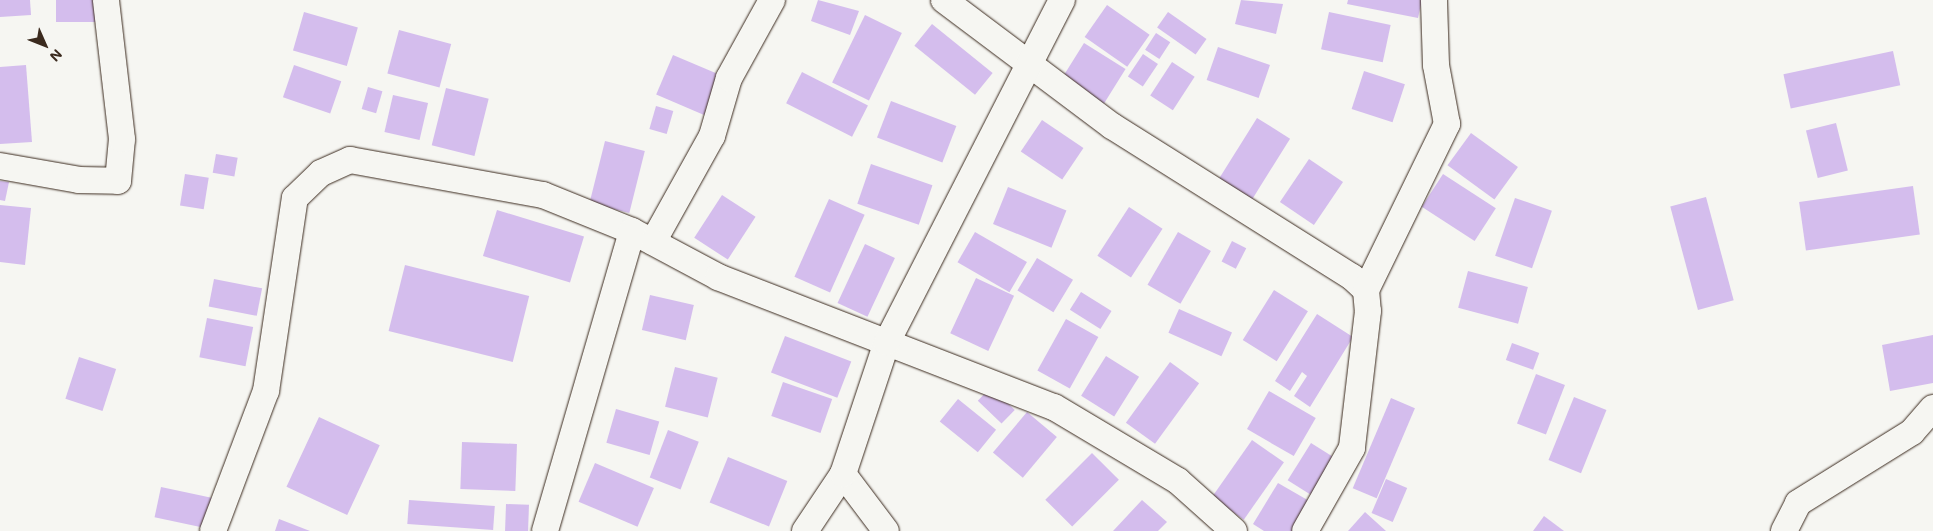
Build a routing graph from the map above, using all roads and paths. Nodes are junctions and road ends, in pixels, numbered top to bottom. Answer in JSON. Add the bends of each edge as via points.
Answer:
{"nodes":[{"id":1,"x":106,"y":0,"type":"edge"},
{"id":2,"x":772,"y":0,"type":"edge"},
{"id":3,"x":944,"y":0,"type":"edge"},
{"id":4,"x":1062,"y":0,"type":"edge"},
{"id":5,"x":1434,"y":0,"type":"edge"},
{"id":6,"x":1026,"y":65,"type":"junction"},
{"id":7,"x":0,"y":166,"type":"edge"},
{"id":8,"x":643,"y":236,"type":"junction"},
{"id":9,"x":1366,"y":290,"type":"junction"},
{"id":10,"x":887,"y":342,"type":"junction"},
{"id":11,"x":1933,"y":408,"type":"edge"},
{"id":12,"x":842,"y":474,"type":"junction"},
{"id":13,"x":213,"y":531,"type":"edge"},
{"id":14,"x":546,"y":531,"type":"edge"},
{"id":15,"x":805,"y":531,"type":"edge"},
{"id":16,"x":886,"y":531,"type":"edge"},
{"id":17,"x":1234,"y":531,"type":"edge"},
{"id":18,"x":1304,"y":531,"type":"edge"},
{"id":19,"x":1784,"y":531,"type":"edge"}],
"edges":[{"from":1,"to":7,"type":"street","via":[[122,139],[118,181],[79,180]]},
{"from":2,"to":8,"type":"street","via":[[729,78],[712,136]]},
{"from":3,"to":6,"type":"street"},
{"from":4,"to":6,"type":"street"},
{"from":5,"to":9,"type":"street","via":[[1436,65],[1447,124]]},
{"from":6,"to":9,"type":"street"},
{"from":6,"to":10,"type":"street"},
{"from":8,"to":10,"type":"street","via":[[718,277]]},
{"from":8,"to":13,"type":"street","via":[[543,195],[433,173],[350,160],[321,173],[295,198],[266,391]]},
{"from":8,"to":14,"type":"street"},
{"from":9,"to":18,"type":"street","via":[[1368,311],[1352,448]]},
{"from":10,"to":12,"type":"street"},
{"from":10,"to":17,"type":"street","via":[[1054,407],[1178,481]]},
{"from":11,"to":19,"type":"street","via":[[1912,432],[1798,503]]},
{"from":12,"to":15,"type":"street"},
{"from":12,"to":16,"type":"street"}]}
